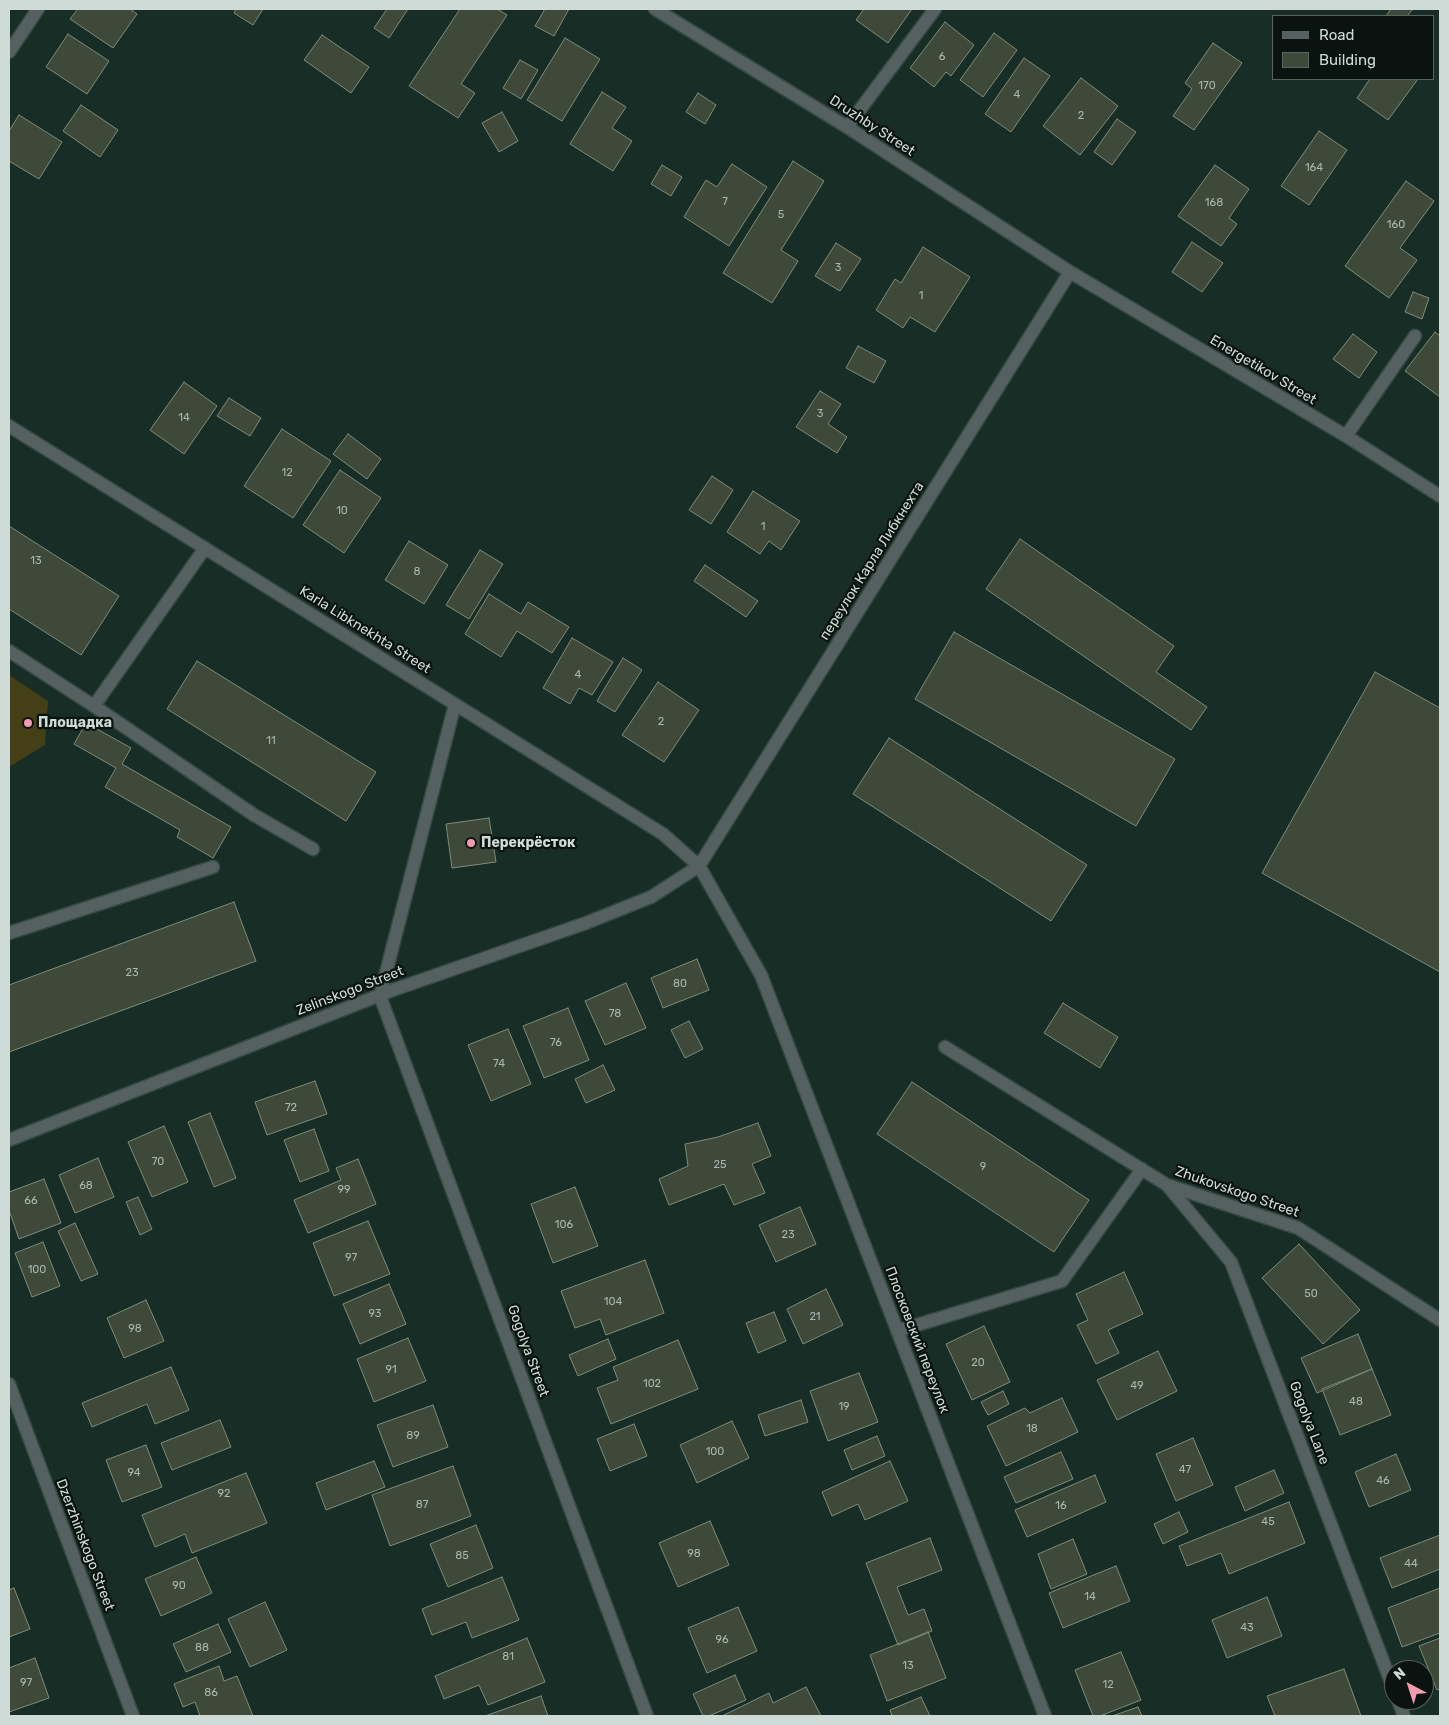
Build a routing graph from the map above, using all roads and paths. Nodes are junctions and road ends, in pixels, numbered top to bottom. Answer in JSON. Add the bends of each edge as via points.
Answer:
{"nodes":[{"id":1,"x":38,"y":9,"type":"edge"},
{"id":2,"x":655,"y":9,"type":"edge"},
{"id":3,"x":935,"y":9,"type":"edge"},
{"id":4,"x":9,"y":52,"type":"edge"},
{"id":5,"x":846,"y":127,"type":"junction"},
{"id":6,"x":1070,"y":272,"type":"junction"},
{"id":7,"x":1415,"y":336,"type":"dead end"},
{"id":8,"x":9,"y":426,"type":"edge"},
{"id":9,"x":1346,"y":436,"type":"junction"},
{"id":10,"x":1440,"y":496,"type":"edge"},
{"id":11,"x":205,"y":548,"type":"junction"},
{"id":12,"x":9,"y":651,"type":"edge"},
{"id":13,"x":455,"y":704,"type":"junction"},
{"id":14,"x":94,"y":706,"type":"junction"},
{"id":15,"x":312,"y":849,"type":"dead end"},
{"id":16,"x":699,"y":866,"type":"junction"},
{"id":17,"x":213,"y":867,"type":"dead end"},
{"id":18,"x":9,"y":933,"type":"edge"},
{"id":19,"x":380,"y":996,"type":"junction"},
{"id":20,"x":945,"y":1047,"type":"dead end"},
{"id":21,"x":9,"y":1140,"type":"edge"},
{"id":22,"x":1142,"y":1169,"type":"junction"},
{"id":23,"x":1167,"y":1185,"type":"junction"},
{"id":24,"x":1440,"y":1320,"type":"edge"},
{"id":25,"x":897,"y":1330,"type":"junction"},
{"id":26,"x":9,"y":1384,"type":"edge"},
{"id":27,"x":1384,"y":1664,"type":"edge"},
{"id":28,"x":133,"y":1716,"type":"edge"},
{"id":29,"x":647,"y":1716,"type":"edge"},
{"id":30,"x":1045,"y":1716,"type":"edge"}],
"edges":[{"from":1,"to":4,"type":"street"},
{"from":2,"to":5,"type":"street","name":"Druzhby Street"},
{"from":3,"to":5,"type":"street"},
{"from":5,"to":6,"type":"street","name":"Druzhby Street"},
{"from":6,"to":9,"type":"street","name":"Energetikov Street"},
{"from":6,"to":16,"type":"street","name":"переулок Карла Либкнехта"},
{"from":7,"to":9,"type":"street"},
{"from":8,"to":11,"type":"street","name":"Karla Libknekhta Street"},
{"from":9,"to":10,"type":"street","name":"Energetikov Street"},
{"from":11,"to":13,"type":"street","name":"Karla Libknekhta Street"},
{"from":11,"to":14,"type":"street"},
{"from":12,"to":14,"type":"street"},
{"from":13,"to":16,"type":"street","name":"Karla Libknekhta Street","via":[[663,834]]},
{"from":13,"to":19,"type":"street"},
{"from":14,"to":15,"type":"street","via":[[254,815]]},
{"from":16,"to":19,"type":"street","name":"Zelinskogo Street","via":[[651,897]]},
{"from":16,"to":25,"type":"street","name":"Плосковский переулок","via":[[761,975]]},
{"from":17,"to":18,"type":"street"},
{"from":19,"to":21,"type":"street","name":"Zelinskogo Street"},
{"from":19,"to":29,"type":"street","name":"Gogolya Street"},
{"from":20,"to":22,"type":"street","name":"Zhukovskogo Street"},
{"from":22,"to":23,"type":"street","name":"Zhukovskogo Street"},
{"from":22,"to":25,"type":"street","via":[[1062,1281]]},
{"from":23,"to":24,"type":"street","name":"Zhukovskogo Street","via":[[1298,1228]]},
{"from":23,"to":27,"type":"street","name":"Gogolya Lane","via":[[1231,1262]]},
{"from":25,"to":30,"type":"street","name":"Плосковский переулок"},
{"from":26,"to":28,"type":"street","name":"Dzerzhinskogo Street"}]}
